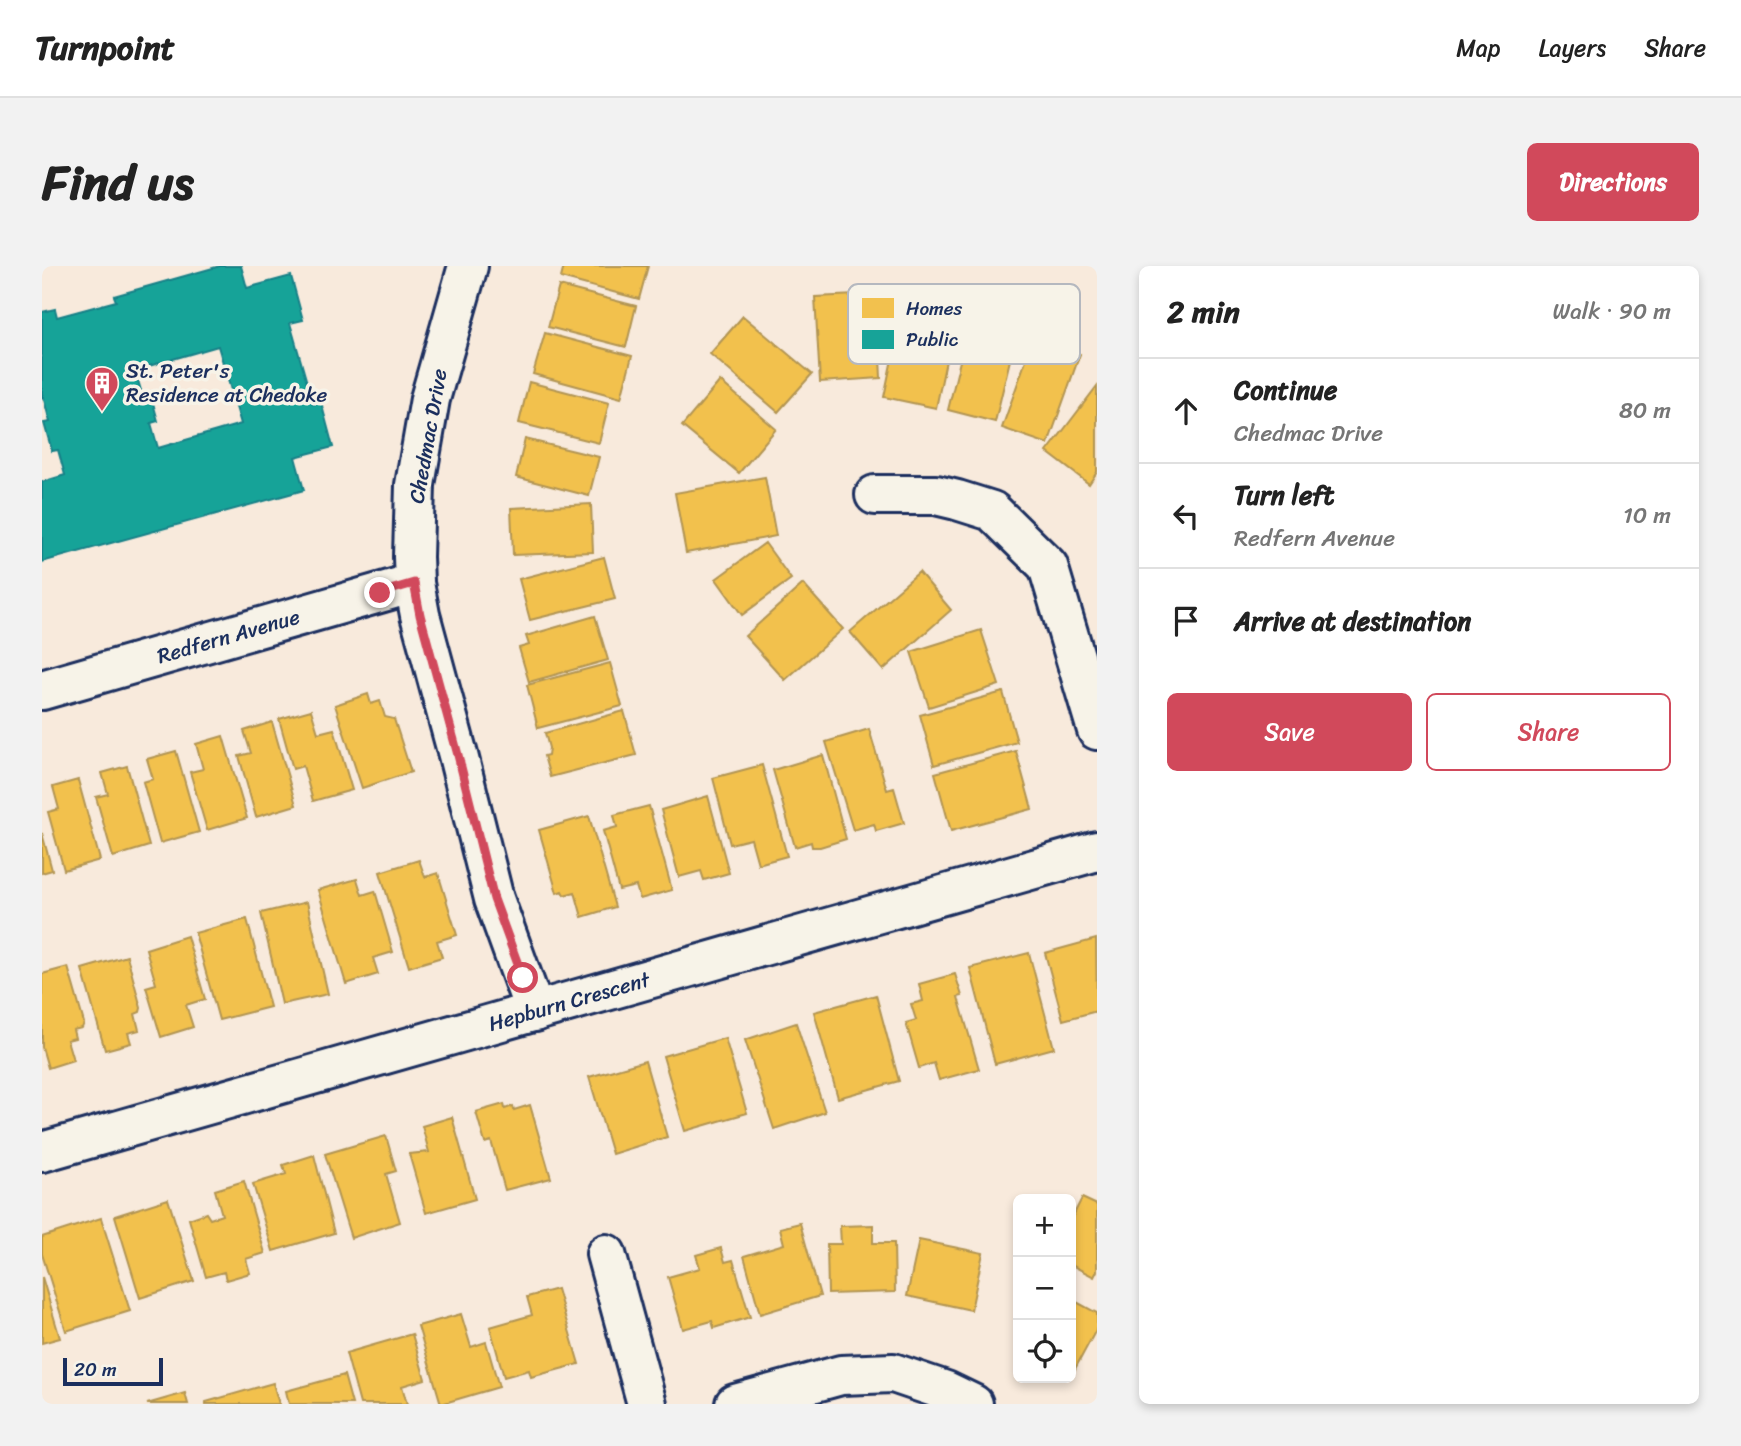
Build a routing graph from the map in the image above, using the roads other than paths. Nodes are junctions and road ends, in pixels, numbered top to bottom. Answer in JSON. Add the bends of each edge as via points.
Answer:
{"nodes":[{"id":1,"x":468,"y":266,"type":"edge"},
{"id":2,"x":875,"y":495,"type":"dead end"},
{"id":3,"x":414,"y":583,"type":"junction"},
{"id":4,"x":42,"y":690,"type":"edge"},
{"id":5,"x":1097,"y":730,"type":"edge"},
{"id":6,"x":1097,"y":851,"type":"edge"},
{"id":7,"x":535,"y":1012,"type":"junction"},
{"id":8,"x":42,"y":1152,"type":"edge"},
{"id":9,"x":606,"y":1254,"type":"dead end"},
{"id":10,"x":647,"y":1404,"type":"edge"},
{"id":11,"x":735,"y":1404,"type":"edge"},
{"id":12,"x":973,"y":1404,"type":"edge"}],
"edges":[{"from":1,"to":3,"type":"street","name":"Chedmac Drive","via":[[430,399],[415,485]]},
{"from":2,"to":5,"type":"street","via":[[936,495],[992,512],[1048,566]]},
{"from":3,"to":4,"type":"street","name":"Redfern Avenue"},
{"from":3,"to":7,"type":"street","name":"Chedmac Drive","via":[[494,899]]},
{"from":6,"to":7,"type":"street","name":"Hepburn Crescent"},
{"from":7,"to":8,"type":"street","name":"Hepburn Crescent"},
{"from":9,"to":10,"type":"street"},
{"from":11,"to":12,"type":"street","via":[[841,1375],[893,1373]]}]}
